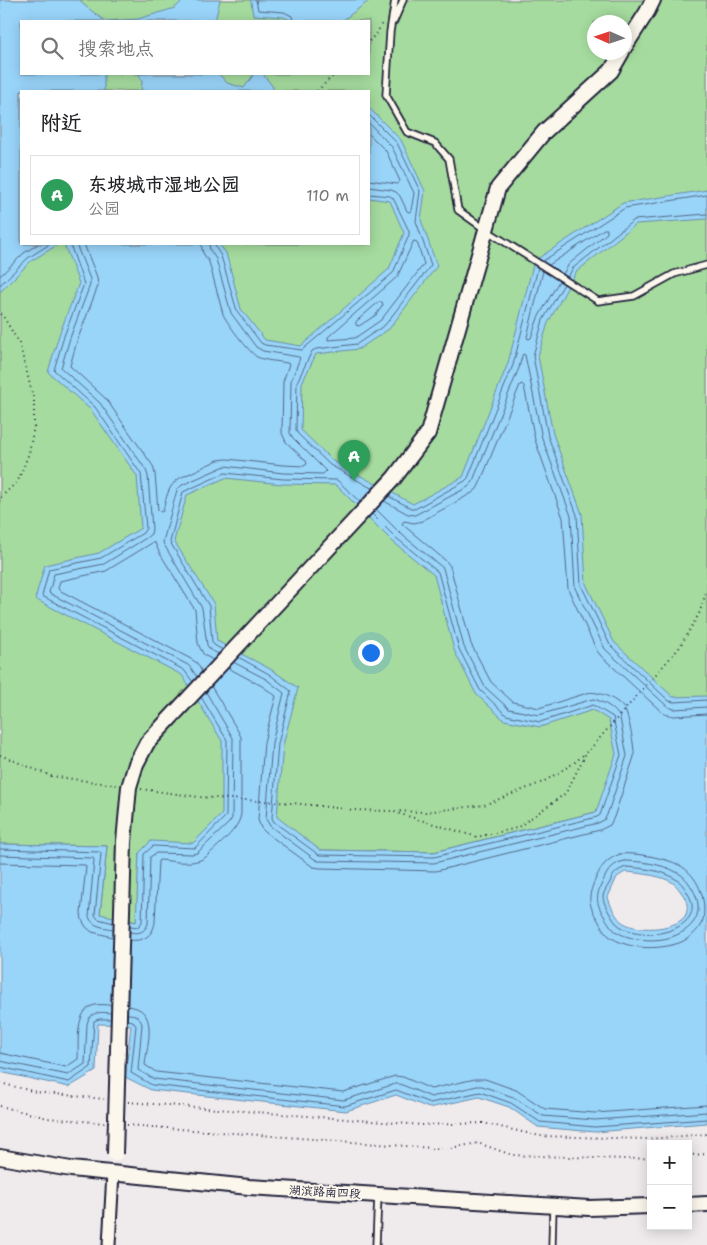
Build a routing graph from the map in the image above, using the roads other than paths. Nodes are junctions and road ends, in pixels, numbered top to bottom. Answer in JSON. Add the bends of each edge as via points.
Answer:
{"nodes":[{"id":1,"x":395,"y":0,"type":"edge"},
{"id":2,"x":403,"y":0,"type":"edge"},
{"id":3,"x":653,"y":0,"type":"edge"},
{"id":4,"x":390,"y":32,"type":"junction"},
{"id":5,"x":632,"y":35,"type":"edge"},
{"id":6,"x":617,"y":60,"type":"edge"},
{"id":7,"x":486,"y":230,"type":"junction"},
{"id":8,"x":707,"y":265,"type":"edge"},
{"id":9,"x":0,"y":1157,"type":"edge"},
{"id":10,"x":113,"y":1173,"type":"junction"},
{"id":11,"x":378,"y":1195,"type":"junction"},
{"id":12,"x":707,"y":1204,"type":"edge"},
{"id":13,"x":553,"y":1205,"type":"junction"},
{"id":14,"x":692,"y":1205,"type":"edge"},
{"id":15,"x":647,"y":1206,"type":"edge"},
{"id":16,"x":109,"y":1245,"type":"edge"},
{"id":17,"x":376,"y":1245,"type":"edge"},
{"id":18,"x":552,"y":1245,"type":"edge"}],
"edges":[{"from":1,"to":4,"type":"lane"},
{"from":2,"to":4,"type":"lane"},
{"from":3,"to":5,"type":"street"},
{"from":4,"to":7,"type":"lane","via":[[386,95],[407,132],[435,143],[449,159],[458,210]]},
{"from":6,"to":7,"type":"street","via":[[610,71],[544,132],[498,188]]},
{"from":7,"to":8,"type":"lane","via":[[598,302],[634,296],[674,274]]},
{"from":7,"to":10,"type":"street","bridge":true,"via":[[428,433],[394,478],[146,743],[136,764],[129,787],[124,842]]},
{"from":9,"to":10,"type":"street","name":"湖滨路南四段"},
{"from":10,"to":11,"type":"street","name":"湖滨路南四段","via":[[249,1187]]},
{"from":10,"to":16,"type":"street"},
{"from":11,"to":13,"type":"street","name":"湖滨路南四段"},
{"from":11,"to":17,"type":"lane"},
{"from":12,"to":14,"type":"street"},
{"from":13,"to":15,"type":"street","name":"湖滨路南四段","via":[[589,1208]]},
{"from":13,"to":18,"type":"lane"}]}
